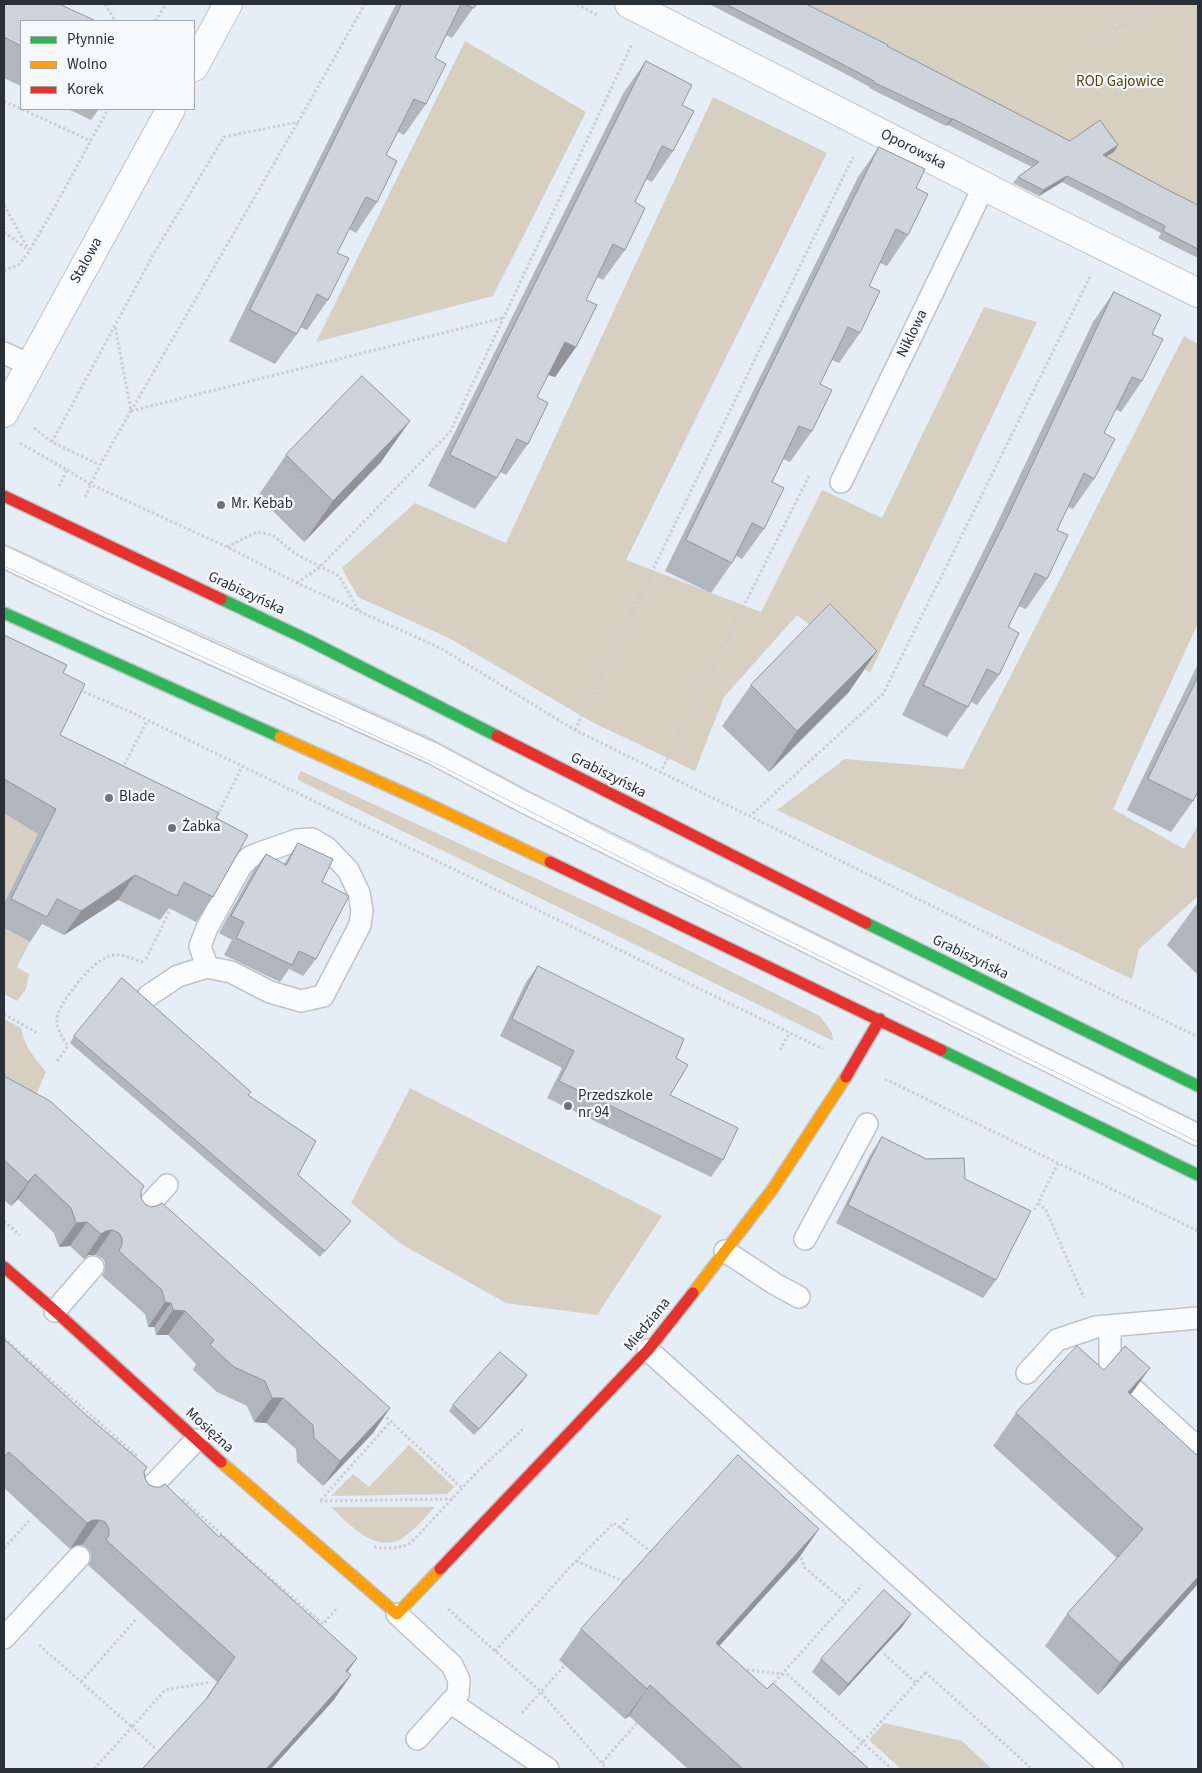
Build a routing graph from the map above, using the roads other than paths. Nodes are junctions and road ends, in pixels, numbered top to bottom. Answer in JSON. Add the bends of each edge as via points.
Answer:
{"nodes":[{"id":1,"x":228,"y":4,"type":"edge"},
{"id":2,"x":629,"y":4,"type":"edge"},
{"id":3,"x":195,"y":65,"type":"edge"},
{"id":4,"x":170,"y":110,"type":"edge"},
{"id":5,"x":984,"y":186,"type":"junction"},
{"id":6,"x":1198,"y":293,"type":"edge"},
{"id":7,"x":4,"y":354,"type":"edge"},
{"id":8,"x":30,"y":365,"type":"junction"},
{"id":9,"x":4,"y":413,"type":"edge"},
{"id":10,"x":841,"y":482,"type":"dead end"},
{"id":11,"x":4,"y":496,"type":"edge"},
{"id":12,"x":4,"y":557,"type":"edge"},
{"id":13,"x":4,"y":613,"type":"edge"},
{"id":14,"x":207,"y":967,"type":"junction"},
{"id":15,"x":148,"y":996,"type":"dead end"},
{"id":16,"x":880,"y":1019,"type":"junction"},
{"id":17,"x":1198,"y":1086,"type":"edge"},
{"id":18,"x":866,"y":1124,"type":"dead end"},
{"id":19,"x":1198,"y":1135,"type":"edge"},
{"id":20,"x":1198,"y":1175,"type":"edge"},
{"id":21,"x":167,"y":1185,"type":"dead end"},
{"id":22,"x":136,"y":1220,"type":"edge"},
{"id":23,"x":805,"y":1239,"type":"dead end"},
{"id":24,"x":726,"y":1251,"type":"junction"},
{"id":25,"x":4,"y":1267,"type":"edge"},
{"id":26,"x":93,"y":1268,"type":"dead end"},
{"id":27,"x":799,"y":1298,"type":"dead end"},
{"id":28,"x":55,"y":1311,"type":"junction"},
{"id":29,"x":1198,"y":1318,"type":"edge"},
{"id":30,"x":1103,"y":1327,"type":"junction"},
{"id":31,"x":648,"y":1350,"type":"junction"},
{"id":32,"x":1027,"y":1373,"type":"dead end"},
{"id":33,"x":196,"y":1440,"type":"junction"},
{"id":34,"x":1198,"y":1448,"type":"edge"},
{"id":35,"x":139,"y":1500,"type":"edge"},
{"id":36,"x":79,"y":1557,"type":"dead end"},
{"id":37,"x":397,"y":1614,"type":"junction"},
{"id":38,"x":10,"y":1631,"type":"edge"},
{"id":39,"x":450,"y":1702,"type":"junction"},
{"id":40,"x":417,"y":1740,"type":"dead end"},
{"id":41,"x":548,"y":1769,"type":"edge"},
{"id":42,"x":1112,"y":1769,"type":"edge"}],
"edges":[{"from":1,"to":3,"type":"street"},
{"from":2,"to":5,"type":"street","name":"Oporowska"},
{"from":4,"to":8,"type":"street","name":"Stalowa"},
{"from":5,"to":6,"type":"street","name":"Oporowska"},
{"from":5,"to":10,"type":"lane","name":"Niklowa"},
{"from":7,"to":8,"type":"lane"},
{"from":8,"to":9,"type":"street","name":"Stalowa"},
{"from":11,"to":17,"type":"main road","name":"Grabiszyńska","via":[[308,640],[804,893]]},
{"from":12,"to":19,"type":"lane","via":[[432,753],[524,802]]},
{"from":13,"to":16,"type":"main road","via":[[426,803]]},
{"from":14,"to":14,"type":"lane","via":[[200,946],[207,928],[240,866],[250,857],[297,840],[312,839],[327,848],[348,870],[359,893],[360,925],[323,996],[301,1001],[270,992],[231,972]]},
{"from":14,"to":15,"type":"lane","via":[[178,976]]},
{"from":16,"to":20,"type":"main road"},
{"from":16,"to":24,"type":"main road","name":"Miedziana","via":[[845,1080]]},
{"from":18,"to":23,"type":"lane"},
{"from":21,"to":22,"type":"lane"},
{"from":24,"to":27,"type":"lane"},
{"from":24,"to":31,"type":"main road","name":"Miedziana"},
{"from":25,"to":28,"type":"main road","name":"Mosiężna"},
{"from":26,"to":28,"type":"lane"},
{"from":28,"to":33,"type":"main road","name":"Mosiężna"},
{"from":29,"to":30,"type":"lane"},
{"from":30,"to":32,"type":"lane","via":[[1057,1340]]},
{"from":30,"to":34,"type":"lane","via":[[1110,1368]]},
{"from":31,"to":37,"type":"main road","name":"Miedziana"},
{"from":31,"to":42,"type":"lane"},
{"from":33,"to":35,"type":"lane"},
{"from":33,"to":37,"type":"main road","name":"Mosiężna"},
{"from":36,"to":38,"type":"lane"},
{"from":37,"to":39,"type":"lane","via":[[452,1665],[460,1680],[458,1694]]},
{"from":39,"to":40,"type":"lane"},
{"from":39,"to":41,"type":"lane"}]}
